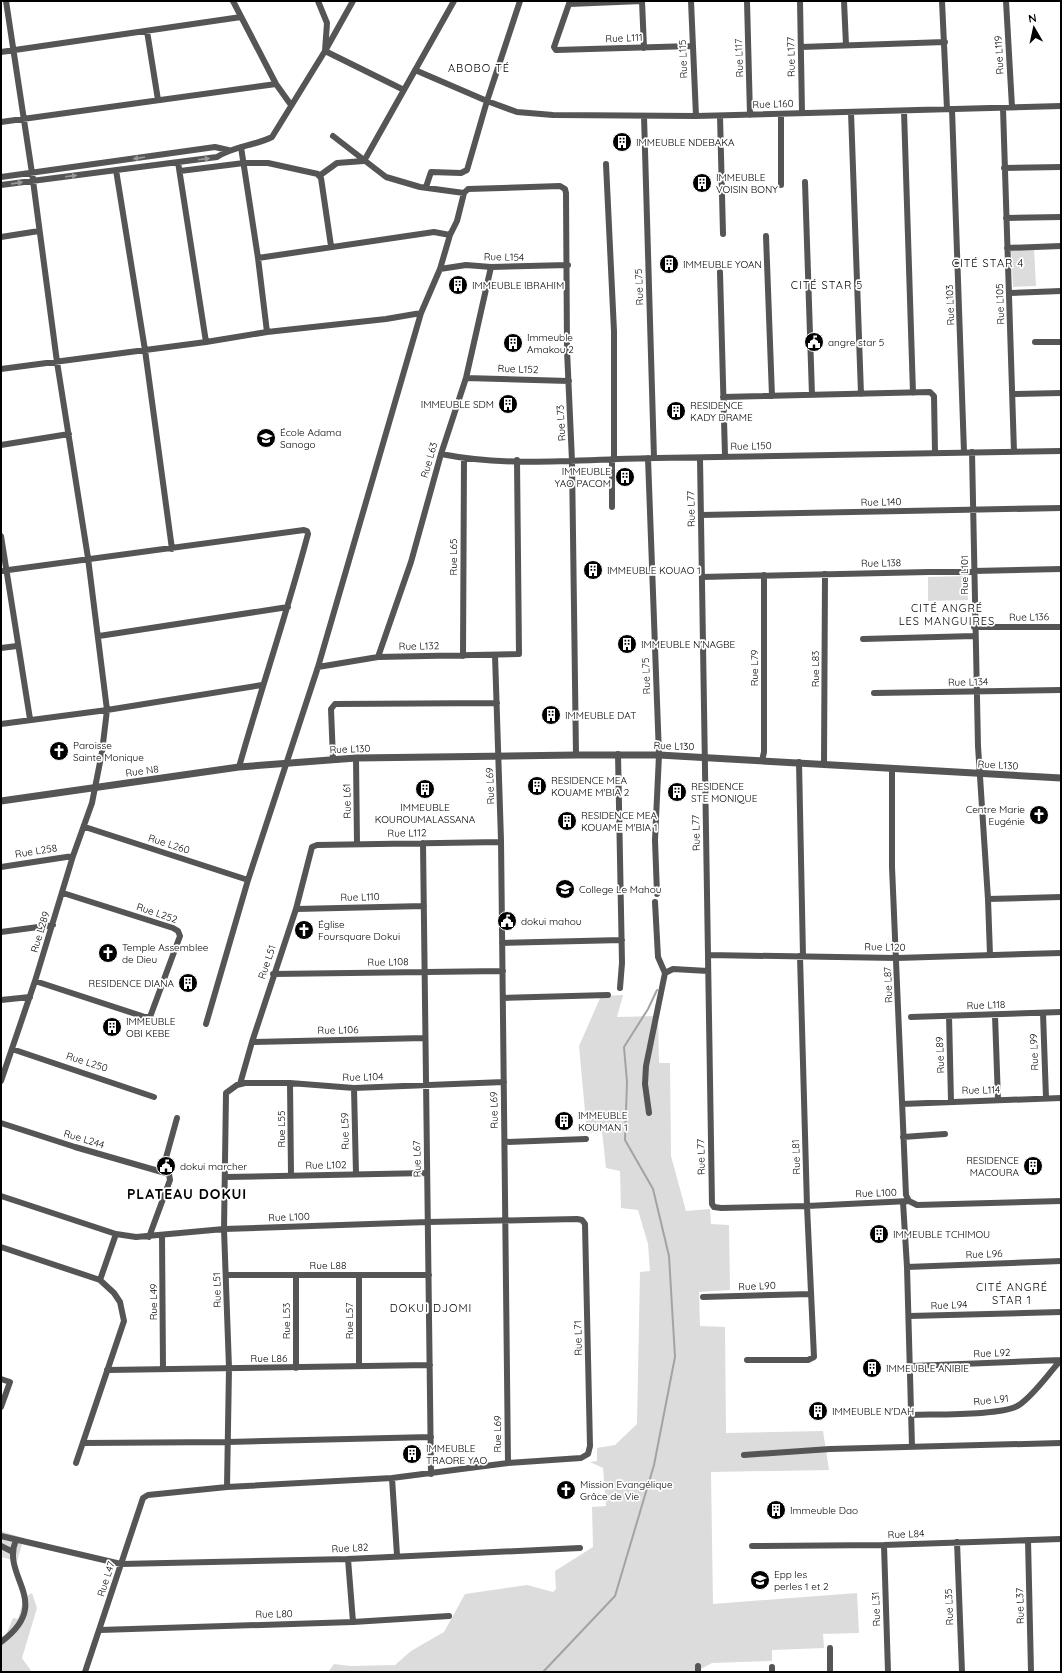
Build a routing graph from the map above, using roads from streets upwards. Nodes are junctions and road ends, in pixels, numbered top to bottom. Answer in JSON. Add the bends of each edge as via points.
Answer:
{"nodes":[{"id":1,"x":6,"y":1,"type":"edge"},
{"id":2,"x":233,"y":1,"type":"edge"},
{"id":3,"x":318,"y":1,"type":"edge"},
{"id":4,"x":353,"y":1,"type":"edge"},
{"id":5,"x":454,"y":1,"type":"edge"},
{"id":6,"x":520,"y":1,"type":"edge"},
{"id":7,"x":642,"y":1,"type":"edge"},
{"id":8,"x":690,"y":1,"type":"edge"},
{"id":9,"x":747,"y":1,"type":"edge"},
{"id":10,"x":800,"y":1,"type":"edge"},
{"id":11,"x":844,"y":1,"type":"edge"},
{"id":12,"x":942,"y":1,"type":"edge"},
{"id":13,"x":1006,"y":1,"type":"edge"},
{"id":14,"x":569,"y":2,"type":"edge"},
{"id":15,"x":241,"y":17,"type":"junction"},
{"id":16,"x":147,"y":31,"type":"junction"},
{"id":17,"x":945,"y":42,"type":"junction"},
{"id":18,"x":846,"y":45,"type":"junction"},
{"id":19,"x":692,"y":46,"type":"junction"},
{"id":20,"x":801,"y":47,"type":"junction"},
{"id":21,"x":644,"y":48,"type":"junction"},
{"id":22,"x":14,"y":50,"type":"junction"},
{"id":23,"x":325,"y":51,"type":"junction"},
{"id":24,"x":1,"y":52,"type":"edge"},
{"id":25,"x":415,"y":70,"type":"junction"},
{"id":26,"x":276,"y":84,"type":"junction"},
{"id":27,"x":404,"y":90,"type":"junction"},
{"id":28,"x":158,"y":100,"type":"junction"},
{"id":29,"x":487,"y":101,"type":"junction"},
{"id":30,"x":291,"y":105,"type":"junction"},
{"id":31,"x":1061,"y":106,"type":"edge"},
{"id":32,"x":1012,"y":107,"type":"junction"},
{"id":33,"x":1003,"y":108,"type":"junction"},
{"id":34,"x":950,"y":109,"type":"junction"},
{"id":35,"x":904,"y":111,"type":"junction"},
{"id":36,"x":851,"y":112,"type":"junction"},
{"id":37,"x":802,"y":113,"type":"junction"},
{"id":38,"x":781,"y":114,"type":"junction"},
{"id":39,"x":750,"y":115,"type":"junction"},
{"id":40,"x":644,"y":116,"type":"junction"},
{"id":41,"x":696,"y":116,"type":"junction"},
{"id":42,"x":720,"y":116,"type":"junction"},
{"id":43,"x":24,"y":118,"type":"junction"},
{"id":44,"x":1,"y":122,"type":"edge"},
{"id":45,"x":333,"y":136,"type":"dead end"},
{"id":46,"x":241,"y":147,"type":"junction"},
{"id":47,"x":228,"y":150,"type":"junction"},
{"id":48,"x":364,"y":161,"type":"junction"},
{"id":49,"x":178,"y":162,"type":"junction"},
{"id":50,"x":244,"y":163,"type":"junction"},
{"id":51,"x":606,"y":164,"type":"dead end"},
{"id":52,"x":1061,"y":167,"type":"edge"},
{"id":53,"x":1004,"y":168,"type":"junction"},
{"id":54,"x":116,"y":170,"type":"junction"},
{"id":55,"x":180,"y":171,"type":"junction"},
{"id":56,"x":32,"y":173,"type":"junction"},
{"id":57,"x":319,"y":176,"type":"junction"},
{"id":58,"x":1,"y":177,"type":"edge"},
{"id":59,"x":33,"y":180,"type":"junction"},
{"id":60,"x":804,"y":182,"type":"dead end"},
{"id":61,"x":1,"y":185,"type":"edge"},
{"id":62,"x":781,"y":185,"type":"dead end"},
{"id":63,"x":426,"y":188,"type":"junction"},
{"id":64,"x":466,"y":191,"type":"junction"},
{"id":65,"x":1061,"y":217,"type":"edge"},
{"id":66,"x":1006,"y":218,"type":"junction"},
{"id":67,"x":39,"y":231,"type":"junction"},
{"id":68,"x":723,"y":234,"type":"dead end"},
{"id":69,"x":450,"y":235,"type":"junction"},
{"id":70,"x":766,"y":236,"type":"dead end"},
{"id":71,"x":1,"y":237,"type":"edge"},
{"id":72,"x":330,"y":246,"type":"junction"},
{"id":73,"x":1061,"y":246,"type":"edge"},
{"id":74,"x":1007,"y":248,"type":"junction"},
{"id":75,"x":258,"y":258,"type":"junction"},
{"id":76,"x":568,"y":266,"type":"junction"},
{"id":77,"x":491,"y":267,"type":"junction"},
{"id":78,"x":440,"y":269,"type":"junction"},
{"id":79,"x":720,"y":272,"type":"dead end"},
{"id":80,"x":1061,"y":291,"type":"edge"},
{"id":81,"x":1010,"y":293,"type":"junction"},
{"id":82,"x":421,"y":313,"type":"junction"},
{"id":83,"x":267,"y":332,"type":"junction"},
{"id":84,"x":206,"y":342,"type":"junction"},
{"id":85,"x":1035,"y":342,"type":"dead end"},
{"id":86,"x":1061,"y":342,"type":"edge"},
{"id":87,"x":145,"y":350,"type":"junction"},
{"id":88,"x":57,"y":362,"type":"junction"},
{"id":89,"x":1,"y":370,"type":"edge"},
{"id":90,"x":466,"y":378,"type":"junction"},
{"id":91,"x":569,"y":381,"type":"junction"},
{"id":92,"x":913,"y":393,"type":"junction"},
{"id":93,"x":1061,"y":393,"type":"edge"},
{"id":94,"x":861,"y":394,"type":"junction"},
{"id":95,"x":1013,"y":394,"type":"junction"},
{"id":96,"x":812,"y":395,"type":"junction"},
{"id":97,"x":772,"y":396,"type":"junction"},
{"id":98,"x":723,"y":397,"type":"junction"},
{"id":99,"x":69,"y":434,"type":"junction"},
{"id":100,"x":1,"y":445,"type":"edge"},
{"id":101,"x":1061,"y":451,"type":"edge"},
{"id":102,"x":964,"y":452,"type":"junction"},
{"id":103,"x":972,"y":452,"type":"junction"},
{"id":104,"x":1014,"y":452,"type":"junction"},
{"id":105,"x":935,"y":453,"type":"junction"},
{"id":106,"x":441,"y":454,"type":"junction"},
{"id":107,"x":725,"y":456,"type":"junction"},
{"id":108,"x":464,"y":458,"type":"junction"},
{"id":109,"x":651,"y":458,"type":"junction"},
{"id":110,"x":700,"y":458,"type":"junction"},
{"id":111,"x":613,"y":459,"type":"junction"},
{"id":112,"x":517,"y":460,"type":"junction"},
{"id":113,"x":572,"y":461,"type":"junction"},
{"id":114,"x":612,"y":507,"type":"dead end"},
{"id":115,"x":1061,"y":508,"type":"edge"},
{"id":116,"x":973,"y":510,"type":"junction"},
{"id":117,"x":701,"y":515,"type":"junction"},
{"id":118,"x":1,"y":536,"type":"edge"},
{"id":119,"x":172,"y":549,"type":"junction"},
{"id":120,"x":88,"y":558,"type":"junction"},
{"id":121,"x":1061,"y":569,"type":"edge"},
{"id":122,"x":974,"y":570,"type":"junction"},
{"id":123,"x":4,"y":571,"type":"edge"},
{"id":124,"x":825,"y":574,"type":"junction"},
{"id":125,"x":764,"y":575,"type":"junction"},
{"id":126,"x":702,"y":577,"type":"junction"},
{"id":127,"x":288,"y":606,"type":"junction"},
{"id":128,"x":1061,"y":627,"type":"edge"},
{"id":129,"x":974,"y":628,"type":"junction"},
{"id":130,"x":99,"y":636,"type":"junction"},
{"id":131,"x":974,"y":636,"type":"junction"},
{"id":132,"x":863,"y":639,"type":"dead end"},
{"id":133,"x":17,"y":646,"type":"junction"},
{"id":134,"x":1,"y":648,"type":"edge"},
{"id":135,"x":495,"y":655,"type":"junction"},
{"id":136,"x":463,"y":656,"type":"junction"},
{"id":137,"x":378,"y":657,"type":"junction"},
{"id":138,"x":318,"y":667,"type":"junction"},
{"id":139,"x":262,"y":685,"type":"junction"},
{"id":140,"x":1061,"y":690,"type":"edge"},
{"id":141,"x":976,"y":692,"type":"junction"},
{"id":142,"x":874,"y":693,"type":"dead end"},
{"id":143,"x":497,"y":703,"type":"junction"},
{"id":144,"x":107,"y":710,"type":"junction"},
{"id":145,"x":30,"y":719,"type":"junction"},
{"id":146,"x":1,"y":724,"type":"edge"},
{"id":147,"x":576,"y":754,"type":"junction"},
{"id":148,"x":618,"y":754,"type":"junction"},
{"id":149,"x":659,"y":755,"type":"junction"},
{"id":150,"x":499,"y":756,"type":"junction"},
{"id":151,"x":705,"y":757,"type":"junction"},
{"id":152,"x":356,"y":758,"type":"junction"},
{"id":153,"x":333,"y":759,"type":"junction"},
{"id":154,"x":762,"y":761,"type":"junction"},
{"id":155,"x":287,"y":762,"type":"junction"},
{"id":156,"x":799,"y":762,"type":"junction"},
{"id":157,"x":824,"y":764,"type":"junction"},
{"id":158,"x":239,"y":767,"type":"junction"},
{"id":159,"x":892,"y":769,"type":"junction"},
{"id":160,"x":980,"y":774,"type":"junction"},
{"id":161,"x":1061,"y":778,"type":"edge"},
{"id":162,"x":95,"y":788,"type":"junction"},
{"id":163,"x":1,"y":801,"type":"edge"},
{"id":164,"x":85,"y":827,"type":"junction"},
{"id":165,"x":501,"y":842,"type":"junction"},
{"id":166,"x":423,"y":843,"type":"junction"},
{"id":167,"x":357,"y":844,"type":"junction"},
{"id":168,"x":313,"y":846,"type":"joint"},
{"id":169,"x":74,"y":856,"type":"junction"},
{"id":170,"x":1,"y":867,"type":"edge"},
{"id":171,"x":248,"y":880,"type":"junction"},
{"id":172,"x":63,"y":893,"type":"junction"},
{"id":173,"x":657,"y":894,"type":"dead end"},
{"id":174,"x":1061,"y":897,"type":"edge"},
{"id":175,"x":988,"y":899,"type":"junction"},
{"id":176,"x":655,"y":902,"type":"dead end"},
{"id":177,"x":424,"y":906,"type":"junction"},
{"id":178,"x":296,"y":908,"type":"junction"},
{"id":179,"x":53,"y":925,"type":"junction"},
{"id":180,"x":1,"y":932,"type":"edge"},
{"id":181,"x":622,"y":940,"type":"junction"},
{"id":182,"x":502,"y":943,"type":"junction"},
{"id":183,"x":1061,"y":952,"type":"edge"},
{"id":184,"x":708,"y":955,"type":"junction"},
{"id":185,"x":990,"y":955,"type":"junction"},
{"id":186,"x":801,"y":956,"type":"junction"},
{"id":187,"x":897,"y":958,"type":"junction"},
{"id":188,"x":424,"y":971,"type":"junction"},
{"id":189,"x":503,"y":971,"type":"junction"},
{"id":190,"x":708,"y":971,"type":"junction"},
{"id":191,"x":665,"y":973,"type":"junction"},
{"id":192,"x":273,"y":974,"type":"junction"},
{"id":193,"x":35,"y":981,"type":"junction"},
{"id":194,"x":620,"y":988,"type":"dead end"},
{"id":195,"x":608,"y":995,"type":"dead end"},
{"id":196,"x":30,"y":996,"type":"junction"},
{"id":197,"x":503,"y":998,"type":"junction"},
{"id":198,"x":1,"y":1000,"type":"edge"},
{"id":199,"x":1061,"y":1012,"type":"edge"},
{"id":200,"x":1043,"y":1013,"type":"junction"},
{"id":201,"x":996,"y":1015,"type":"junction"},
{"id":202,"x":949,"y":1016,"type":"junction"},
{"id":203,"x":911,"y":1017,"type":"dead end"},
{"id":204,"x":206,"y":1024,"type":"dead end"},
{"id":205,"x":426,"y":1038,"type":"junction"},
{"id":206,"x":252,"y":1042,"type":"junction"},
{"id":207,"x":12,"y":1049,"type":"junction"},
{"id":208,"x":1,"y":1081,"type":"edge"},
{"id":209,"x":504,"y":1082,"type":"junction"},
{"id":210,"x":290,"y":1083,"type":"junction"},
{"id":211,"x":240,"y":1084,"type":"junction"},
{"id":212,"x":425,"y":1085,"type":"junction"},
{"id":213,"x":354,"y":1088,"type":"junction"},
{"id":214,"x":226,"y":1093,"type":"joint"},
{"id":215,"x":154,"y":1097,"type":"dead end"},
{"id":216,"x":951,"y":1097,"type":"junction"},
{"id":217,"x":1046,"y":1098,"type":"junction"},
{"id":218,"x":1061,"y":1098,"type":"edge"},
{"id":219,"x":998,"y":1100,"type":"junction"},
{"id":220,"x":902,"y":1104,"type":"junction"},
{"id":221,"x":649,"y":1113,"type":"dead end"},
{"id":222,"x":177,"y":1118,"type":"dead end"},
{"id":223,"x":1,"y":1123,"type":"edge"},
{"id":224,"x":945,"y":1134,"type":"dead end"},
{"id":225,"x":903,"y":1137,"type":"junction"},
{"id":226,"x":586,"y":1139,"type":"dead end"},
{"id":227,"x":505,"y":1142,"type":"junction"},
{"id":228,"x":162,"y":1172,"type":"junction"},
{"id":229,"x":427,"y":1173,"type":"junction"},
{"id":230,"x":356,"y":1174,"type":"junction"},
{"id":231,"x":291,"y":1175,"type":"junction"},
{"id":232,"x":226,"y":1177,"type":"junction"},
{"id":233,"x":1,"y":1196,"type":"edge"},
{"id":234,"x":1061,"y":1201,"type":"edge"},
{"id":235,"x":906,"y":1202,"type":"junction"},
{"id":236,"x":807,"y":1206,"type":"junction"},
{"id":237,"x":714,"y":1207,"type":"joint"},
{"id":238,"x":506,"y":1220,"type":"junction"},
{"id":239,"x":584,"y":1221,"type":"joint"},
{"id":240,"x":428,"y":1222,"type":"junction"},
{"id":241,"x":224,"y":1229,"type":"junction"},
{"id":242,"x":116,"y":1234,"type":"junction"},
{"id":243,"x":162,"y":1235,"type":"junction"},
{"id":244,"x":149,"y":1237,"type":"junction"},
{"id":245,"x":1,"y":1247,"type":"edge"},
{"id":246,"x":1061,"y":1262,"type":"edge"},
{"id":247,"x":908,"y":1267,"type":"junction"},
{"id":248,"x":227,"y":1275,"type":"junction"},
{"id":249,"x":359,"y":1275,"type":"junction"},
{"id":250,"x":429,"y":1275,"type":"junction"},
{"id":251,"x":296,"y":1276,"type":"junction"},
{"id":252,"x":100,"y":1280,"type":"junction"},
{"id":253,"x":811,"y":1294,"type":"junction"},
{"id":254,"x":703,"y":1297,"type":"dead end"},
{"id":255,"x":1061,"y":1312,"type":"edge"},
{"id":256,"x":909,"y":1316,"type":"junction"},
{"id":257,"x":747,"y":1360,"type":"dead end"},
{"id":258,"x":1061,"y":1360,"type":"edge"},
{"id":259,"x":430,"y":1365,"type":"junction"},
{"id":260,"x":359,"y":1366,"type":"junction"},
{"id":261,"x":911,"y":1366,"type":"junction"},
{"id":262,"x":228,"y":1368,"type":"junction"},
{"id":263,"x":296,"y":1368,"type":"junction"},
{"id":264,"x":163,"y":1369,"type":"junction"},
{"id":265,"x":107,"y":1370,"type":"junction"},
{"id":266,"x":1,"y":1379,"type":"edge"},
{"id":267,"x":1,"y":1407,"type":"edge"},
{"id":268,"x":912,"y":1415,"type":"junction"},
{"id":269,"x":431,"y":1437,"type":"junction"},
{"id":270,"x":228,"y":1442,"type":"junction"},
{"id":271,"x":83,"y":1443,"type":"junction"},
{"id":272,"x":1061,"y":1443,"type":"edge"},
{"id":273,"x":912,"y":1446,"type":"junction"},
{"id":274,"x":744,"y":1455,"type":"dead end"},
{"id":275,"x":76,"y":1463,"type":"dead end"},
{"id":276,"x":508,"y":1463,"type":"junction"},
{"id":277,"x":431,"y":1474,"type":"junction"},
{"id":278,"x":392,"y":1478,"type":"junction"},
{"id":279,"x":227,"y":1487,"type":"junction"},
{"id":280,"x":1,"y":1536,"type":"edge"},
{"id":281,"x":1061,"y":1538,"type":"edge"},
{"id":282,"x":16,"y":1540,"type":"junction"},
{"id":283,"x":1028,"y":1540,"type":"junction"},
{"id":284,"x":957,"y":1542,"type":"junction"},
{"id":285,"x":884,"y":1545,"type":"junction"},
{"id":286,"x":1,"y":1546,"type":"edge"},
{"id":287,"x":752,"y":1546,"type":"dead end"},
{"id":288,"x":580,"y":1548,"type":"dead end"},
{"id":289,"x":13,"y":1552,"type":"junction"},
{"id":290,"x":397,"y":1555,"type":"junction"},
{"id":291,"x":348,"y":1559,"type":"junction"},
{"id":292,"x":121,"y":1564,"type":"junction"},
{"id":293,"x":448,"y":1616,"type":"dead end"},
{"id":294,"x":353,"y":1622,"type":"junction"},
{"id":295,"x":100,"y":1630,"type":"junction"},
{"id":296,"x":1,"y":1642,"type":"edge"},
{"id":297,"x":830,"y":1648,"type":"dead end"},
{"id":298,"x":85,"y":1672,"type":"edge"},
{"id":299,"x":830,"y":1672,"type":"edge"},
{"id":300,"x":888,"y":1672,"type":"edge"},
{"id":301,"x":962,"y":1672,"type":"edge"},
{"id":302,"x":1031,"y":1672,"type":"edge"}],
"edges":[{"from":1,"to":22,"type":"street","name":"Rue L289"},
{"from":2,"to":15,"type":"street"},
{"from":3,"to":23,"type":"street","via":[[327,23]]},
{"from":4,"to":23,"type":"street"},
{"from":5,"to":25,"type":"street"},
{"from":6,"to":29,"type":"street"},
{"from":7,"to":14,"type":"street"},
{"from":7,"to":21,"type":"street"},
{"from":8,"to":19,"type":"street","name":"Rue L115"},
{"from":9,"to":39,"type":"street","name":"Rue L117"},
{"from":10,"to":20,"type":"street","name":"Rue L177"},
{"from":11,"to":18,"type":"street"},
{"from":12,"to":17,"type":"street","name":"Rue L103"},
{"from":13,"to":32,"type":"street","name":"Rue L119"},
{"from":14,"to":21,"type":"street","name":"Rue L111","via":[[554,47],[556,50]]},
{"from":15,"to":16,"type":"street"},
{"from":15,"to":26,"type":"street"},
{"from":16,"to":22,"type":"street"},
{"from":16,"to":28,"type":"street"},
{"from":17,"to":18,"type":"street"},
{"from":17,"to":34,"type":"street","name":"Rue L103"},
{"from":18,"to":20,"type":"street"},
{"from":19,"to":21,"type":"street","name":"Rue L111"},
{"from":19,"to":41,"type":"street","name":"Rue L115"},
{"from":20,"to":37,"type":"street","name":"Rue L177"},
{"from":22,"to":24,"type":"street"},
{"from":22,"to":43,"type":"street","name":"Rue L289"},
{"from":23,"to":27,"type":"street"},
{"from":23,"to":30,"type":"street"},
{"from":25,"to":27,"type":"street"},
{"from":25,"to":29,"type":"street","name":"Rue L160"},
{"from":26,"to":28,"type":"street"},
{"from":26,"to":30,"type":"street"},
{"from":27,"to":48,"type":"street"},
{"from":28,"to":43,"type":"street"},
{"from":29,"to":40,"type":"street","name":"Rue L160","via":[[517,112]]},
{"from":29,"to":63,"type":"street","via":[[467,170],[461,173],[431,172]]},
{"from":30,"to":46,"type":"street","via":[[272,137]]},
{"from":31,"to":32,"type":"street","name":"Rue L160"},
{"from":32,"to":33,"type":"street","name":"Rue L160"},
{"from":33,"to":34,"type":"street","name":"Rue L160"},
{"from":33,"to":53,"type":"street","name":"Rue L105"},
{"from":34,"to":35,"type":"street","name":"Rue L160"},
{"from":34,"to":102,"type":"street","name":"Rue L103"},
{"from":35,"to":36,"type":"street","name":"Rue L160"},
{"from":35,"to":92,"type":"street"},
{"from":36,"to":37,"type":"street","name":"Rue L160"},
{"from":36,"to":94,"type":"street"},
{"from":37,"to":38,"type":"street","name":"Rue L160"},
{"from":38,"to":39,"type":"street","name":"Rue L160"},
{"from":38,"to":62,"type":"street"},
{"from":39,"to":42,"type":"street","name":"Rue L160"},
{"from":40,"to":41,"type":"street","name":"Rue L160"},
{"from":40,"to":109,"type":"street","name":"Rue L75"},
{"from":41,"to":42,"type":"street","name":"Rue L160"},
{"from":42,"to":68,"type":"street"},
{"from":43,"to":44,"type":"street"},
{"from":43,"to":56,"type":"street","name":"Rue L289"},
{"from":45,"to":48,"type":"street"},
{"from":46,"to":47,"type":"street"},
{"from":46,"to":50,"type":"street"},
{"from":49,"to":47,"type":"street","one_way":true,"via":[[217,157]]},
{"from":47,"to":56,"type":"street","one_way":true,"via":[[215,147]]},
{"from":48,"to":57,"type":"street","via":[[338,163]]},
{"from":48,"to":63,"type":"street","via":[[386,177]]},
{"from":49,"to":54,"type":"street"},
{"from":49,"to":55,"type":"street"},
{"from":50,"to":55,"type":"street"},
{"from":50,"to":57,"type":"street","via":[[268,163],[312,171]]},
{"from":50,"to":75,"type":"street"},
{"from":51,"to":111,"type":"street","via":[[614,331]]},
{"from":52,"to":53,"type":"street"},
{"from":53,"to":66,"type":"street","name":"Rue L105"},
{"from":59,"to":54,"type":"street","one_way":true},
{"from":54,"to":87,"type":"street"},
{"from":55,"to":84,"type":"street"},
{"from":56,"to":58,"type":"street"},
{"from":56,"to":59,"type":"street","name":"Rue L289"},
{"from":57,"to":72,"type":"street"},
{"from":61,"to":59,"type":"street","one_way":true},
{"from":59,"to":67,"type":"street","name":"Rue L289"},
{"from":60,"to":96,"type":"street"},
{"from":63,"to":64,"type":"street"},
{"from":64,"to":69,"type":"street"},
{"from":64,"to":76,"type":"street","name":"Rue L73","via":[[560,186],[565,188]]},
{"from":65,"to":66,"type":"street"},
{"from":66,"to":74,"type":"street","name":"Rue L105"},
{"from":67,"to":71,"type":"street"},
{"from":67,"to":88,"type":"street","name":"Rue L289"},
{"from":69,"to":72,"type":"street","via":[[434,232]]},
{"from":69,"to":78,"type":"street"},
{"from":70,"to":97,"type":"street"},
{"from":72,"to":75,"type":"street"},
{"from":73,"to":74,"type":"street"},
{"from":74,"to":81,"type":"street","name":"Rue L105"},
{"from":75,"to":83,"type":"street"},
{"from":76,"to":77,"type":"street","name":"Rue L154"},
{"from":76,"to":91,"type":"street","name":"Rue L73"},
{"from":77,"to":78,"type":"street","name":"Rue L154","via":[[466,265]]},
{"from":77,"to":90,"type":"street","name":"Rue L63"},
{"from":78,"to":82,"type":"street"},
{"from":79,"to":98,"type":"street"},
{"from":80,"to":81,"type":"street"},
{"from":81,"to":95,"type":"street","name":"Rue L105"},
{"from":82,"to":83,"type":"street"},
{"from":82,"to":138,"type":"street"},
{"from":83,"to":84,"type":"street"},
{"from":84,"to":87,"type":"street"},
{"from":85,"to":86,"type":"street"},
{"from":87,"to":88,"type":"street"},
{"from":87,"to":119,"type":"street"},
{"from":88,"to":89,"type":"street"},
{"from":88,"to":99,"type":"street","name":"Rue L289"},
{"from":90,"to":91,"type":"street","name":"Rue L152"},
{"from":90,"to":106,"type":"street","name":"Rue L63"},
{"from":91,"to":113,"type":"street","name":"Rue L73"},
{"from":92,"to":94,"type":"street"},
{"from":92,"to":105,"type":"street","via":[[930,392],[934,396]]},
{"from":93,"to":95,"type":"street"},
{"from":94,"to":96,"type":"street"},
{"from":95,"to":104,"type":"street","name":"Rue L105"},
{"from":96,"to":97,"type":"street"},
{"from":97,"to":98,"type":"street"},
{"from":98,"to":107,"type":"street"},
{"from":99,"to":100,"type":"street"},
{"from":99,"to":120,"type":"street","name":"Rue L289"},
{"from":101,"to":104,"type":"street","name":"Rue L150"},
{"from":102,"to":103,"type":"street","name":"Rue L150"},
{"from":102,"to":105,"type":"street","name":"Rue L150"},
{"from":103,"to":104,"type":"street","name":"Rue L150"},
{"from":103,"to":116,"type":"street","name":"Rue L101"},
{"from":105,"to":107,"type":"street","name":"Rue L150"},
{"from":106,"to":108,"type":"street","name":"Rue L150"},
{"from":106,"to":137,"type":"street","name":"Rue L63","via":[[411,562]]},
{"from":107,"to":110,"type":"street","name":"Rue L150"},
{"from":108,"to":112,"type":"street","name":"Rue L150"},
{"from":108,"to":136,"type":"street","name":"Rue L65"},
{"from":109,"to":110,"type":"street","name":"Rue L150"},
{"from":109,"to":111,"type":"street","name":"Rue L150"},
{"from":109,"to":149,"type":"street","name":"Rue L75"},
{"from":110,"to":117,"type":"street","name":"Rue L77"},
{"from":111,"to":113,"type":"street","name":"Rue L150"},
{"from":111,"to":114,"type":"street"},
{"from":112,"to":113,"type":"street","name":"Rue L150"},
{"from":112,"to":135,"type":"street","name":"Rue L132","via":[[520,652],[517,655]]},
{"from":113,"to":147,"type":"street","name":"Rue L73"},
{"from":115,"to":116,"type":"street","name":"Rue L140"},
{"from":116,"to":117,"type":"street","name":"Rue L140"},
{"from":116,"to":122,"type":"street","name":"Rue L101"},
{"from":117,"to":126,"type":"street","name":"Rue L77"},
{"from":118,"to":123,"type":"street"},
{"from":119,"to":120,"type":"street"},
{"from":119,"to":127,"type":"street","via":[[307,531]]},
{"from":120,"to":123,"type":"street"},
{"from":120,"to":130,"type":"street","name":"Rue L289"},
{"from":121,"to":122,"type":"street","name":"Rue L138"},
{"from":122,"to":124,"type":"street","name":"Rue L138"},
{"from":122,"to":129,"type":"street","name":"Rue L101"},
{"from":123,"to":133,"type":"street"},
{"from":124,"to":125,"type":"street","name":"Rue L138"},
{"from":124,"to":157,"type":"street","name":"Rue L83"},
{"from":125,"to":126,"type":"street","name":"Rue L138"},
{"from":125,"to":154,"type":"street","name":"Rue L79"},
{"from":126,"to":151,"type":"street","name":"Rue L77"},
{"from":127,"to":130,"type":"street"},
{"from":127,"to":139,"type":"street"},
{"from":128,"to":129,"type":"street","name":"Rue L136"},
{"from":129,"to":131,"type":"street","name":"Rue L101"},
{"from":130,"to":144,"type":"street","name":"Rue L289"},
{"from":131,"to":132,"type":"street"},
{"from":131,"to":141,"type":"street","name":"Rue L101"},
{"from":133,"to":134,"type":"street"},
{"from":133,"to":145,"type":"street"},
{"from":135,"to":136,"type":"street","name":"Rue L132"},
{"from":135,"to":143,"type":"street","name":"Rue L69"},
{"from":136,"to":137,"type":"street","name":"Rue L132"},
{"from":137,"to":138,"type":"street","name":"Rue L132"},
{"from":138,"to":155,"type":"street"},
{"from":139,"to":144,"type":"street"},
{"from":139,"to":158,"type":"street"},
{"from":140,"to":141,"type":"street","name":"Rue L134"},
{"from":141,"to":142,"type":"street","name":"Rue L134"},
{"from":141,"to":160,"type":"street","name":"Rue L101"},
{"from":143,"to":150,"type":"street","name":"Rue L69"},
{"from":143,"to":153,"type":"street","via":[[335,704],[331,709]]},
{"from":144,"to":145,"type":"street"},
{"from":144,"to":162,"type":"street","name":"Rue L289"},
{"from":145,"to":146,"type":"street"},
{"from":147,"to":148,"type":"street","name":"Rue L130"},
{"from":147,"to":150,"type":"street","name":"Rue L130"},
{"from":148,"to":149,"type":"street","name":"Rue L130"},
{"from":148,"to":181,"type":"street"},
{"from":149,"to":151,"type":"street","name":"Rue L130"},
{"from":149,"to":173,"type":"street","name":"Rue L75","via":[[655,840]]},
{"from":150,"to":152,"type":"street","name":"Rue L130"},
{"from":150,"to":165,"type":"street","name":"Rue L69"},
{"from":151,"to":154,"type":"street","name":"Rue L130"},
{"from":151,"to":184,"type":"street","name":"Rue L77"},
{"from":152,"to":153,"type":"street","name":"Rue L130"},
{"from":152,"to":167,"type":"street","name":"Rue L61"},
{"from":153,"to":155,"type":"street","name":"Rue L130"},
{"from":154,"to":156,"type":"street","name":"Rue L130"},
{"from":155,"to":158,"type":"street","name":"Rue N8"},
{"from":155,"to":171,"type":"street"},
{"from":156,"to":157,"type":"street","name":"Rue L130"},
{"from":156,"to":186,"type":"street","name":"Rue L81"},
{"from":157,"to":159,"type":"street","name":"Rue L130"},
{"from":158,"to":162,"type":"street","name":"Rue N8"},
{"from":159,"to":160,"type":"street","name":"Rue L130"},
{"from":159,"to":187,"type":"street","name":"Rue L87","via":[[892,866]]},
{"from":160,"to":161,"type":"street","name":"Rue L130"},
{"from":160,"to":175,"type":"street","name":"Rue L101"},
{"from":162,"to":163,"type":"street","name":"Rue N8"},
{"from":162,"to":164,"type":"street","name":"Rue L289"},
{"from":164,"to":169,"type":"street","name":"Rue L289"},
{"from":164,"to":171,"type":"street","name":"Rue L260"},
{"from":165,"to":166,"type":"street","name":"Rue L112"},
{"from":165,"to":182,"type":"street","name":"Rue L69"},
{"from":166,"to":167,"type":"street","name":"Rue L112"},
{"from":166,"to":177,"type":"street","name":"Rue L67"},
{"from":167,"to":168,"type":"street","name":"Rue L112"},
{"from":168,"to":178,"type":"street","name":"Rue L51"},
{"from":169,"to":170,"type":"street","name":"Rue L258"},
{"from":169,"to":172,"type":"street","name":"Rue L289"},
{"from":171,"to":204,"type":"street"},
{"from":172,"to":179,"type":"street","name":"Rue L289"},
{"from":172,"to":193,"type":"street","name":"Rue L252","via":[[173,928],[180,936],[150,1017],[145,1018]]},
{"from":174,"to":175,"type":"street"},
{"from":175,"to":185,"type":"street","name":"Rue L101"},
{"from":176,"to":191,"type":"street","via":[[658,957]]},
{"from":177,"to":178,"type":"street","name":"Rue L110"},
{"from":177,"to":188,"type":"street","name":"Rue L67"},
{"from":178,"to":192,"type":"street","name":"Rue L51"},
{"from":179,"to":180,"type":"street"},
{"from":179,"to":193,"type":"street","name":"Rue L289"},
{"from":181,"to":182,"type":"street"},
{"from":181,"to":194,"type":"street"},
{"from":182,"to":189,"type":"street","name":"Rue L69"},
{"from":183,"to":185,"type":"street","name":"Rue L120"},
{"from":184,"to":186,"type":"street","name":"Rue L120"},
{"from":184,"to":190,"type":"street","name":"Rue L77"},
{"from":185,"to":187,"type":"street","name":"Rue L120"},
{"from":186,"to":187,"type":"street","name":"Rue L120"},
{"from":186,"to":236,"type":"street","name":"Rue L81"},
{"from":187,"to":220,"type":"street","name":"Rue L87"},
{"from":188,"to":189,"type":"street","name":"Rue L108"},
{"from":188,"to":192,"type":"street","name":"Rue L108"},
{"from":188,"to":205,"type":"street","name":"Rue L67"},
{"from":189,"to":197,"type":"street","name":"Rue L69"},
{"from":190,"to":191,"type":"street","via":[[673,969]]},
{"from":190,"to":237,"type":"street","name":"Rue L77"},
{"from":191,"to":221,"type":"street","via":[[646,1066],[645,1084]]},
{"from":192,"to":206,"type":"street","name":"Rue L51"},
{"from":193,"to":196,"type":"street","name":"Rue L289"},
{"from":195,"to":197,"type":"street"},
{"from":196,"to":198,"type":"street"},
{"from":196,"to":207,"type":"street","name":"Rue L289"},
{"from":197,"to":209,"type":"street","name":"Rue L69"},
{"from":199,"to":200,"type":"street","name":"Rue L118"},
{"from":200,"to":201,"type":"street","name":"Rue L118"},
{"from":200,"to":217,"type":"street","name":"Rue L99"},
{"from":201,"to":202,"type":"street","name":"Rue L118"},
{"from":201,"to":219,"type":"street"},
{"from":202,"to":203,"type":"street","name":"Rue L118"},
{"from":202,"to":216,"type":"street","name":"Rue L89"},
{"from":205,"to":206,"type":"street","name":"Rue L106"},
{"from":205,"to":212,"type":"street","name":"Rue L67"},
{"from":206,"to":211,"type":"street","name":"Rue L51"},
{"from":207,"to":208,"type":"street","name":"Rue L289"},
{"from":207,"to":215,"type":"street","name":"Rue L250"},
{"from":209,"to":212,"type":"street","name":"Rue L104"},
{"from":209,"to":227,"type":"street","name":"Rue L69"},
{"from":210,"to":211,"type":"street","name":"Rue L104"},
{"from":210,"to":213,"type":"street","name":"Rue L104"},
{"from":210,"to":231,"type":"street","name":"Rue L55"},
{"from":211,"to":214,"type":"street","name":"Rue L104"},
{"from":212,"to":213,"type":"street","name":"Rue L104"},
{"from":212,"to":229,"type":"street","name":"Rue L67"},
{"from":213,"to":230,"type":"street","name":"Rue L59"},
{"from":214,"to":232,"type":"street","name":"Rue L51"},
{"from":216,"to":219,"type":"street","name":"Rue L114"},
{"from":216,"to":220,"type":"street","name":"Rue L114"},
{"from":217,"to":218,"type":"street","name":"Rue L114"},
{"from":217,"to":219,"type":"street","name":"Rue L114"},
{"from":220,"to":225,"type":"street","name":"Rue L87"},
{"from":222,"to":228,"type":"street"},
{"from":223,"to":228,"type":"street","name":"Rue L244"},
{"from":224,"to":225,"type":"street"},
{"from":225,"to":235,"type":"street","name":"Rue L87"},
{"from":226,"to":227,"type":"street"},
{"from":227,"to":238,"type":"street","name":"Rue L69"},
{"from":228,"to":244,"type":"street","via":[[170,1175],[170,1180]]},
{"from":229,"to":230,"type":"street","name":"Rue L102"},
{"from":229,"to":240,"type":"street","name":"Rue L67"},
{"from":230,"to":231,"type":"street","name":"Rue L102"},
{"from":231,"to":232,"type":"street","name":"Rue L102"},
{"from":232,"to":241,"type":"street","name":"Rue L51"},
{"from":233,"to":242,"type":"street","name":"Rue L100"},
{"from":234,"to":235,"type":"street","name":"Rue L100","via":[[917,1204]]},
{"from":235,"to":236,"type":"street","name":"Rue L100"},
{"from":235,"to":247,"type":"street","name":"Rue L87"},
{"from":236,"to":237,"type":"street","name":"Rue L100"},
{"from":236,"to":253,"type":"street","name":"Rue L81"},
{"from":238,"to":239,"type":"street","name":"Rue L100"},
{"from":238,"to":240,"type":"street","name":"Rue L100"},
{"from":238,"to":276,"type":"street","name":"Rue L69"},
{"from":239,"to":276,"type":"street","name":"Rue L71","via":[[590,1446],[588,1454],[581,1458]]},
{"from":240,"to":241,"type":"street","name":"Rue L100"},
{"from":240,"to":250,"type":"street","name":"Rue L67"},
{"from":241,"to":243,"type":"street","name":"Rue L100"},
{"from":241,"to":248,"type":"street","name":"Rue L51"},
{"from":242,"to":244,"type":"street","name":"Rue L100"},
{"from":242,"to":252,"type":"street"},
{"from":243,"to":244,"type":"street","name":"Rue L100"},
{"from":243,"to":264,"type":"street","name":"Rue L49"},
{"from":245,"to":252,"type":"street"},
{"from":246,"to":247,"type":"street","name":"Rue L96"},
{"from":247,"to":256,"type":"street","name":"Rue L87"},
{"from":248,"to":251,"type":"street","name":"Rue L88"},
{"from":248,"to":262,"type":"street","name":"Rue L51"},
{"from":249,"to":250,"type":"street","name":"Rue L88"},
{"from":249,"to":251,"type":"street","name":"Rue L88"},
{"from":249,"to":260,"type":"street","name":"Rue L57"},
{"from":250,"to":259,"type":"street","name":"Rue L67"},
{"from":251,"to":263,"type":"street","name":"Rue L53"},
{"from":252,"to":265,"type":"street","via":[[120,1302],[124,1321]]},
{"from":253,"to":254,"type":"street","name":"Rue L90"},
{"from":253,"to":257,"type":"street","name":"Rue L81","via":[[813,1358]]},
{"from":255,"to":256,"type":"street","name":"Rue L94"},
{"from":256,"to":261,"type":"street","name":"Rue L87"},
{"from":258,"to":261,"type":"street","name":"Rue L92"},
{"from":258,"to":268,"type":"street","name":"Rue L91","via":[[1023,1402],[1013,1408]]},
{"from":259,"to":260,"type":"street","name":"Rue L86"},
{"from":259,"to":269,"type":"street","name":"Rue L67"},
{"from":260,"to":263,"type":"street","name":"Rue L86"},
{"from":261,"to":268,"type":"street","name":"Rue L87"},
{"from":262,"to":263,"type":"street","name":"Rue L86"},
{"from":262,"to":264,"type":"street","name":"Rue L86"},
{"from":262,"to":270,"type":"street","name":"Rue L51"},
{"from":264,"to":265,"type":"street","name":"Rue L86"},
{"from":265,"to":271,"type":"street"},
{"from":266,"to":267,"type":"street","via":[[10,1382]]},
{"from":268,"to":273,"type":"street","name":"Rue L87"},
{"from":269,"to":270,"type":"street"},
{"from":269,"to":277,"type":"street","name":"Rue L67"},
{"from":270,"to":271,"type":"street"},
{"from":270,"to":279,"type":"street","name":"Rue L51"},
{"from":271,"to":275,"type":"street"},
{"from":272,"to":273,"type":"street"},
{"from":273,"to":274,"type":"street"},
{"from":276,"to":277,"type":"street"},
{"from":277,"to":278,"type":"street"},
{"from":278,"to":279,"type":"street"},
{"from":278,"to":290,"type":"street"},
{"from":279,"to":292,"type":"street","name":"Rue L47","via":[[153,1493],[143,1498]]},
{"from":280,"to":282,"type":"street","name":"Rue L82"},
{"from":281,"to":283,"type":"street","name":"Rue L84"},
{"from":282,"to":289,"type":"street"},
{"from":282,"to":292,"type":"street","name":"Rue L82"},
{"from":283,"to":284,"type":"street","name":"Rue L84"},
{"from":283,"to":302,"type":"street","name":"Rue L37"},
{"from":284,"to":285,"type":"street","name":"Rue L84"},
{"from":284,"to":301,"type":"street","name":"Rue L35"},
{"from":285,"to":287,"type":"street","name":"Rue L84"},
{"from":285,"to":300,"type":"street","name":"Rue L31"},
{"from":286,"to":289,"type":"street"},
{"from":288,"to":290,"type":"street","name":"Rue L82"},
{"from":289,"to":296,"type":"street","via":[[24,1592],[25,1609],[17,1626]]},
{"from":290,"to":291,"type":"street","name":"Rue L82"},
{"from":291,"to":292,"type":"street","name":"Rue L82"},
{"from":291,"to":294,"type":"street"},
{"from":292,"to":295,"type":"street","name":"Rue L47"},
{"from":293,"to":294,"type":"street","name":"Rue L80"},
{"from":294,"to":295,"type":"street","name":"Rue L80"},
{"from":295,"to":298,"type":"street","name":"Rue L47"},
{"from":297,"to":299,"type":"street"}]}
